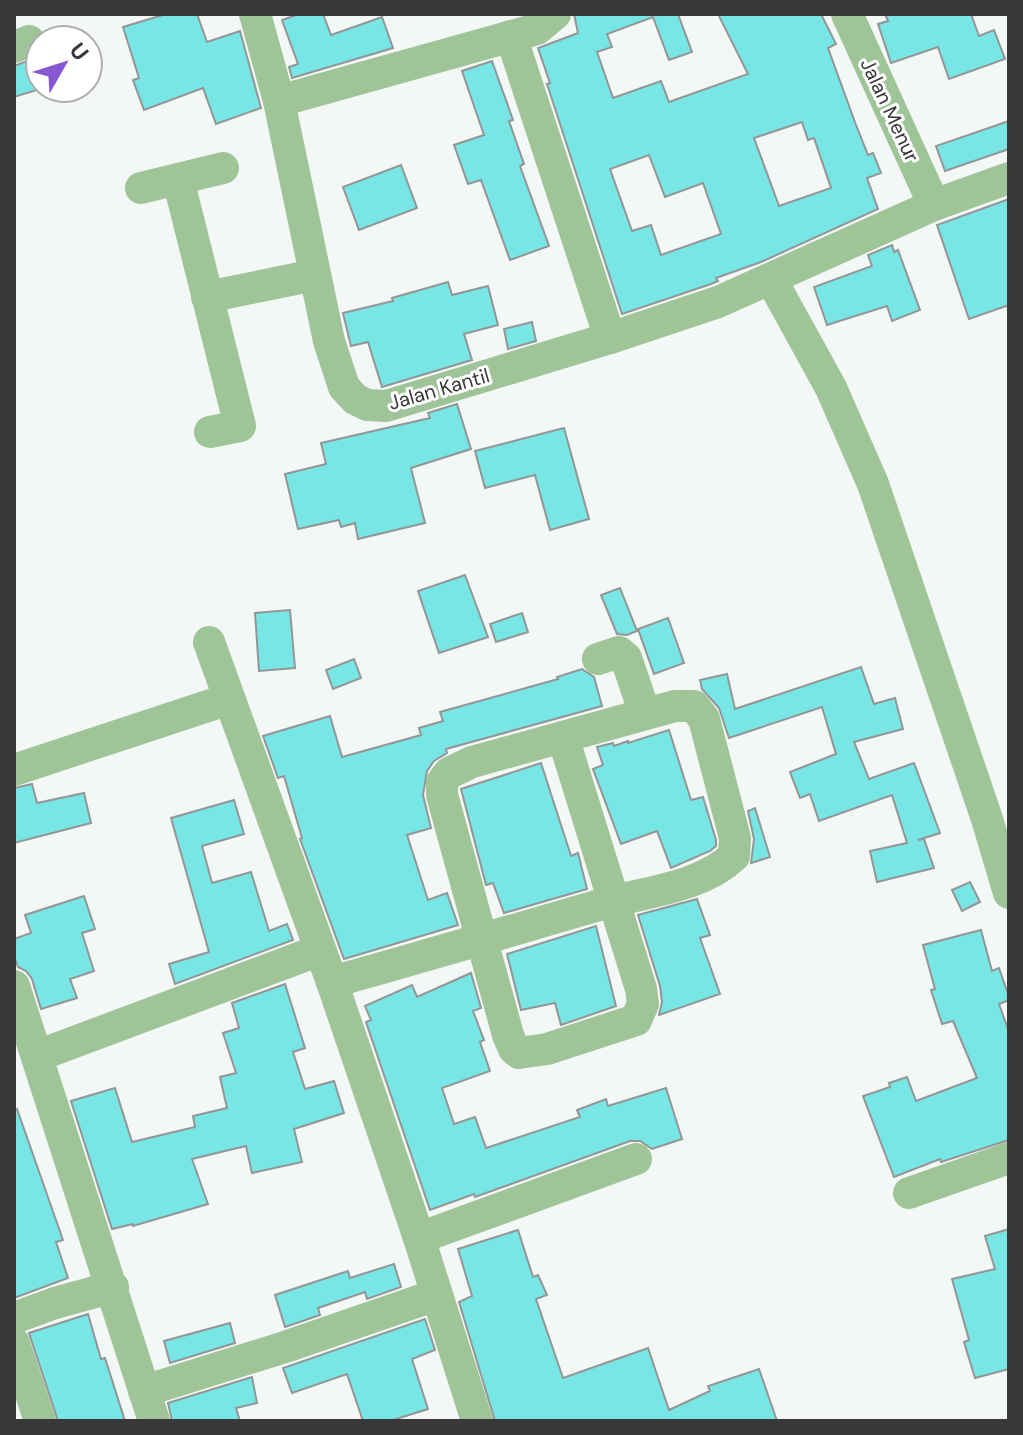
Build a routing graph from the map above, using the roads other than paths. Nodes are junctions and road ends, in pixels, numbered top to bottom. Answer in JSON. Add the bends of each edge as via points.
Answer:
{"nodes":[{"id":1,"x":255,"y":14,"type":"edge"},
{"id":2,"x":555,"y":14,"type":"edge"},
{"id":3,"x":847,"y":14,"type":"edge"},
{"id":4,"x":511,"y":36,"type":"junction"},
{"id":5,"x":279,"y":101,"type":"junction"},
{"id":6,"x":223,"y":168,"type":"dead end"},
{"id":7,"x":1009,"y":178,"type":"edge"},
{"id":8,"x":178,"y":179,"type":"junction"},
{"id":9,"x":141,"y":188,"type":"dead end"},
{"id":10,"x":934,"y":205,"type":"junction"},
{"id":11,"x":315,"y":275,"type":"junction"},
{"id":12,"x":771,"y":279,"type":"junction"},
{"id":13,"x":207,"y":297,"type":"junction"},
{"id":14,"x":610,"y":338,"type":"junction"},
{"id":15,"x":210,"y":432,"type":"dead end"},
{"id":16,"x":209,"y":642,"type":"dead end"},
{"id":17,"x":598,"y":659,"type":"dead end"},
{"id":18,"x":229,"y":699,"type":"junction"},
{"id":19,"x":645,"y":714,"type":"junction"},
{"id":20,"x":563,"y":737,"type":"junction"},
{"id":21,"x":14,"y":770,"type":"edge"},
{"id":22,"x":998,"y":816,"type":"edge"},
{"id":23,"x":1009,"y":893,"type":"edge"},
{"id":24,"x":615,"y":900,"type":"junction"},
{"id":25,"x":482,"y":939,"type":"junction"},
{"id":26,"x":320,"y":950,"type":"junction"},
{"id":27,"x":332,"y":982,"type":"junction"},
{"id":28,"x":14,"y":986,"type":"edge"},
{"id":29,"x":37,"y":1056,"type":"junction"},
{"id":30,"x":1009,"y":1158,"type":"edge"},
{"id":31,"x":636,"y":1159,"type":"dead end"},
{"id":32,"x":909,"y":1193,"type":"dead end"},
{"id":33,"x":419,"y":1238,"type":"junction"},
{"id":34,"x":113,"y":1287,"type":"junction"},
{"id":35,"x":436,"y":1295,"type":"junction"},
{"id":36,"x":14,"y":1318,"type":"edge"},
{"id":37,"x":14,"y":1343,"type":"edge"},
{"id":38,"x":149,"y":1406,"type":"edge"},
{"id":39,"x":40,"y":1421,"type":"edge"},
{"id":40,"x":477,"y":1421,"type":"edge"}],
"edges":[{"from":1,"to":5,"type":"street","name":"Jalan Kantil"},
{"from":2,"to":4,"type":"street","via":[[537,29]]},
{"from":3,"to":10,"type":"street","name":"Jalan Menur"},
{"from":4,"to":5,"type":"street"},
{"from":4,"to":14,"type":"street"},
{"from":5,"to":11,"type":"street","name":"Jalan Kantil"},
{"from":6,"to":8,"type":"street"},
{"from":7,"to":10,"type":"street","name":"Jalan Kantil"},
{"from":8,"to":9,"type":"street"},
{"from":8,"to":13,"type":"street"},
{"from":10,"to":12,"type":"street","name":"Jalan Kantil"},
{"from":11,"to":13,"type":"street"},
{"from":11,"to":14,"type":"street","name":"Jalan Kantil","via":[[344,387],[367,405],[386,406]]},
{"from":12,"to":14,"type":"street","name":"Jalan Kantil"},
{"from":12,"to":22,"type":"street","via":[[831,388],[873,484]]},
{"from":13,"to":15,"type":"street","via":[[240,426]]},
{"from":16,"to":18,"type":"street"},
{"from":17,"to":19,"type":"street","via":[[619,652],[626,658]]},
{"from":18,"to":21,"type":"street"},
{"from":18,"to":26,"type":"street"},
{"from":19,"to":20,"type":"street"},
{"from":19,"to":24,"type":"street","via":[[675,706],[700,710],[735,838],[734,856],[697,879]]},
{"from":20,"to":24,"type":"street"},
{"from":20,"to":25,"type":"street","via":[[472,762],[442,782]]},
{"from":22,"to":23,"type":"street"},
{"from":24,"to":25,"type":"street"},
{"from":24,"to":25,"type":"street","via":[[641,989],[640,1016],[547,1049],[514,1049]]},
{"from":25,"to":27,"type":"street"},
{"from":26,"to":27,"type":"street"},
{"from":26,"to":29,"type":"street"},
{"from":27,"to":33,"type":"street"},
{"from":28,"to":29,"type":"street"},
{"from":29,"to":34,"type":"street"},
{"from":30,"to":32,"type":"street"},
{"from":31,"to":33,"type":"street"},
{"from":33,"to":35,"type":"street"},
{"from":34,"to":36,"type":"street"},
{"from":34,"to":38,"type":"street"},
{"from":35,"to":38,"type":"street","via":[[285,1347]]},
{"from":35,"to":40,"type":"street"},
{"from":37,"to":39,"type":"street"}]}
